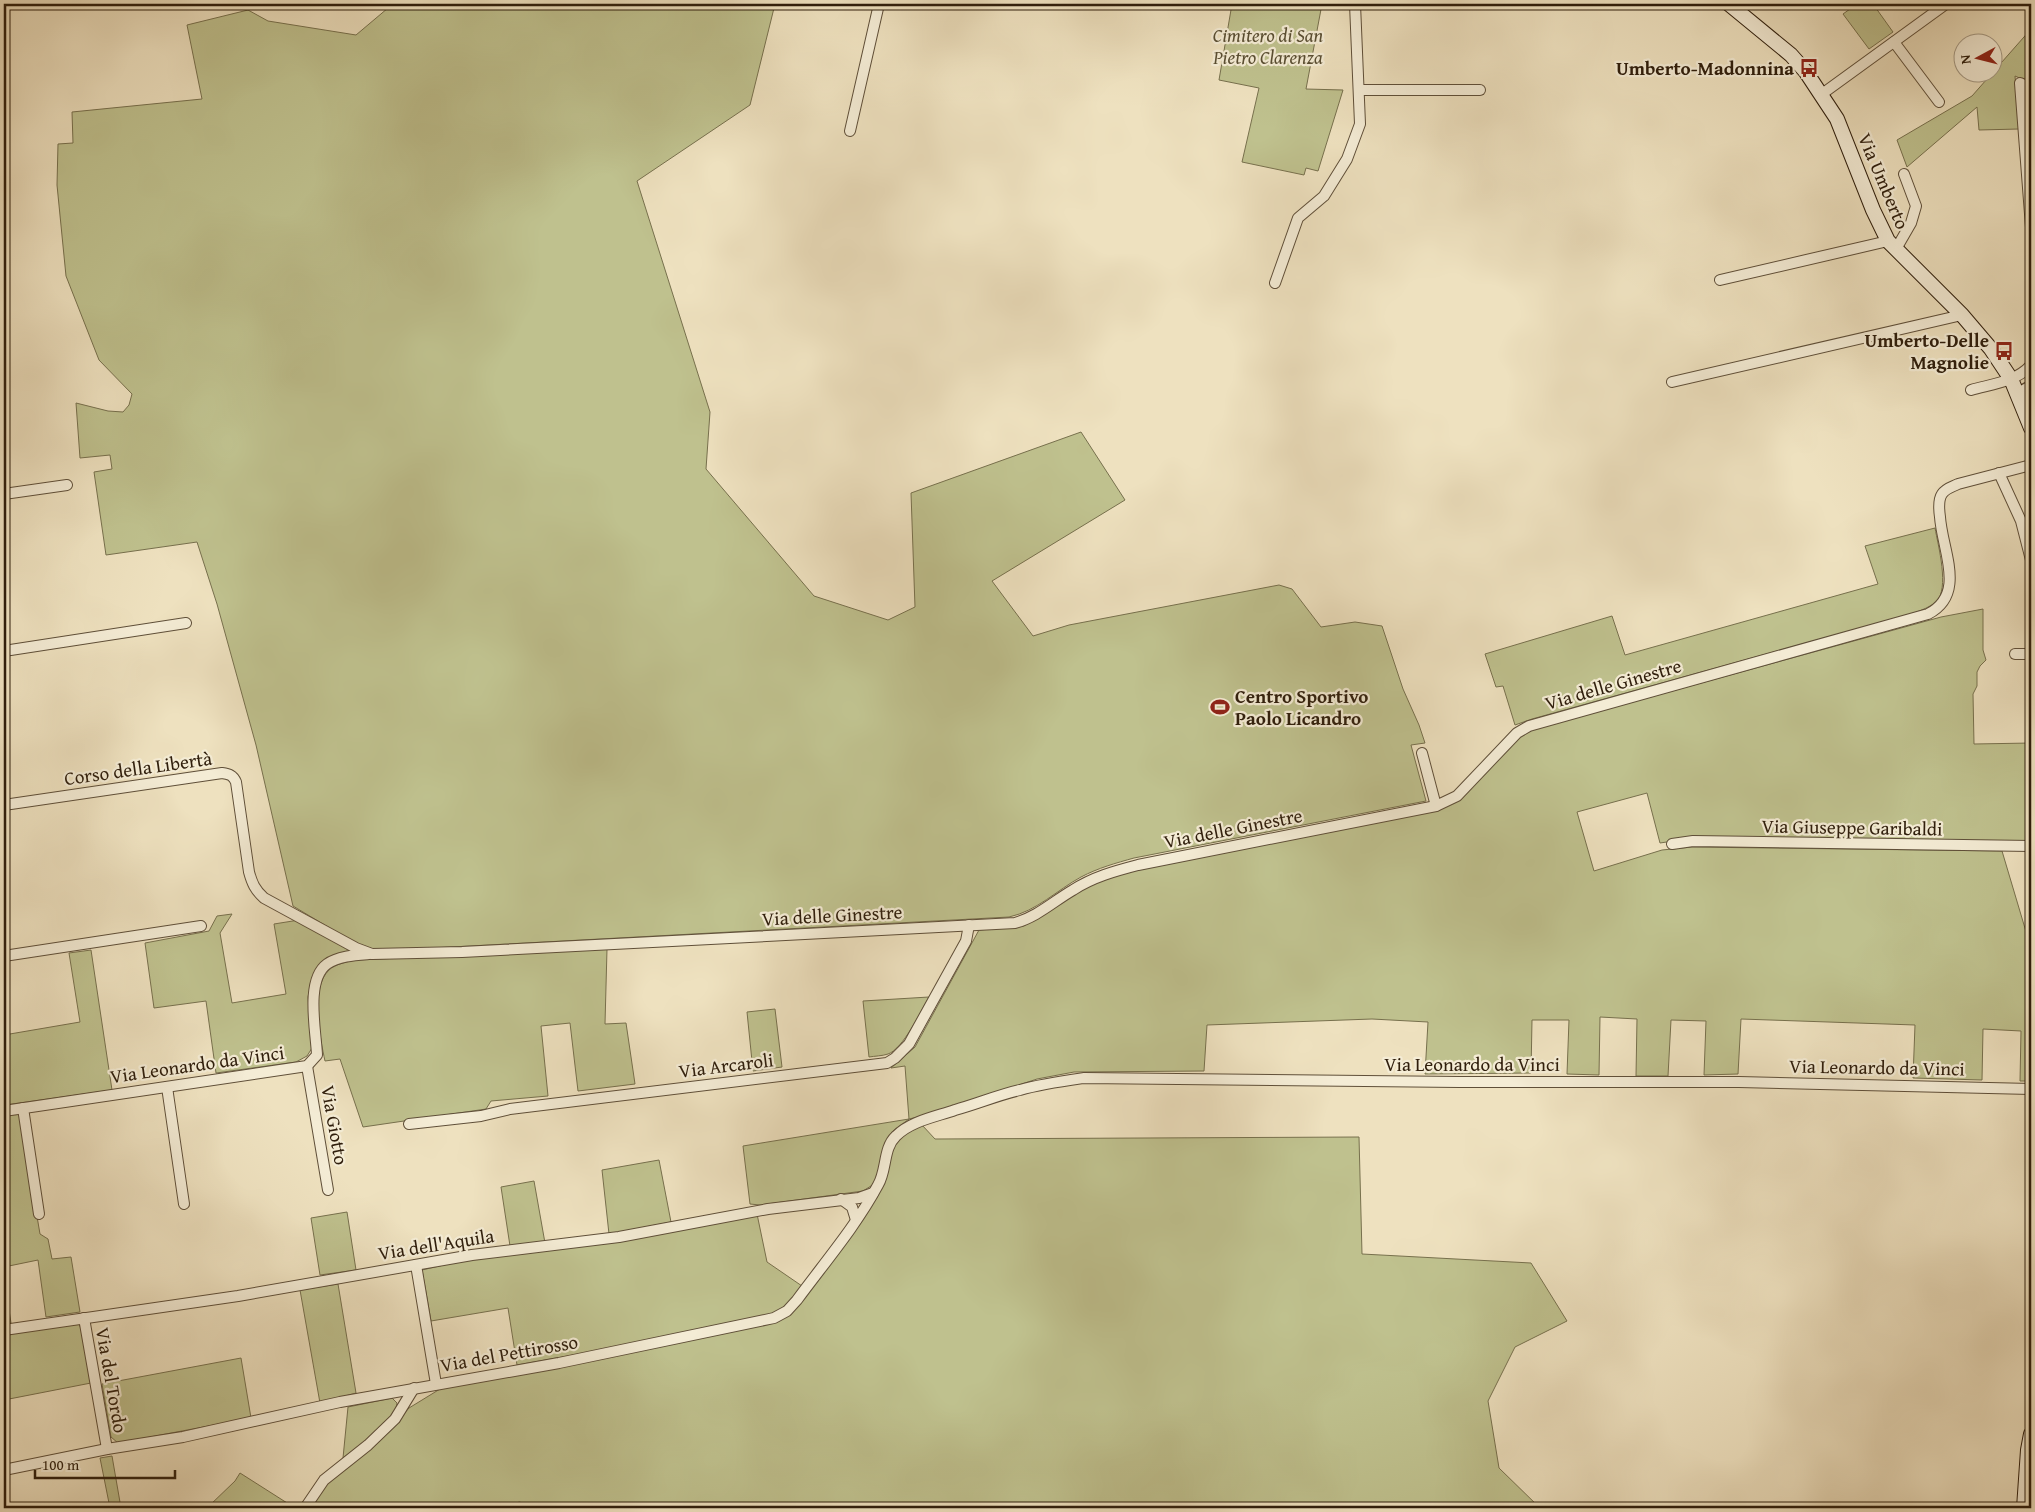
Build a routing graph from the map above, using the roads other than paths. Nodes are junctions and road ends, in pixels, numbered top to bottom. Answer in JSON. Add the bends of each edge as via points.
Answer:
{"nodes":[{"id":1,"x":878,"y":4,"type":"edge"},
{"id":2,"x":1355,"y":4,"type":"edge"},
{"id":3,"x":1729,"y":4,"type":"edge"},
{"id":4,"x":1946,"y":4,"type":"edge"},
{"id":5,"x":1894,"y":42,"type":"junction"},
{"id":6,"x":2031,"y":88,"type":"edge"},
{"id":7,"x":1359,"y":90,"type":"junction"},
{"id":8,"x":1480,"y":90,"type":"dead end"},
{"id":9,"x":1822,"y":94,"type":"junction"},
{"id":10,"x":1939,"y":102,"type":"dead end"},
{"id":11,"x":850,"y":131,"type":"dead end"},
{"id":12,"x":1904,"y":174,"type":"dead end"},
{"id":13,"x":2031,"y":227,"type":"edge"},
{"id":14,"x":1892,"y":245,"type":"junction"},
{"id":15,"x":1720,"y":280,"type":"dead end"},
{"id":16,"x":1275,"y":283,"type":"dead end"},
{"id":17,"x":1962,"y":315,"type":"junction"},
{"id":18,"x":2031,"y":366,"type":"edge"},
{"id":19,"x":2011,"y":379,"type":"junction"},
{"id":20,"x":1672,"y":382,"type":"dead end"},
{"id":21,"x":2031,"y":388,"type":"edge"},
{"id":22,"x":1971,"y":390,"type":"dead end"},
{"id":23,"x":2018,"y":394,"type":"junction"},
{"id":24,"x":2031,"y":428,"type":"edge"},
{"id":25,"x":2031,"y":465,"type":"edge"},
{"id":26,"x":1999,"y":473,"type":"junction"},
{"id":27,"x":67,"y":485,"type":"dead end"},
{"id":28,"x":4,"y":494,"type":"edge"},
{"id":29,"x":2031,"y":560,"type":"edge"},
{"id":30,"x":186,"y":623,"type":"dead end"},
{"id":31,"x":4,"y":651,"type":"edge"},
{"id":32,"x":2015,"y":654,"type":"dead end"},
{"id":33,"x":2031,"y":654,"type":"edge"},
{"id":34,"x":1422,"y":754,"type":"dead end"},
{"id":35,"x":4,"y":805,"type":"edge"},
{"id":36,"x":1436,"y":806,"type":"junction"},
{"id":37,"x":1672,"y":844,"type":"dead end"},
{"id":38,"x":2031,"y":846,"type":"edge"},
{"id":39,"x":296,"y":914,"type":"joint"},
{"id":40,"x":969,"y":925,"type":"junction"},
{"id":41,"x":201,"y":926,"type":"dead end"},
{"id":42,"x":372,"y":954,"type":"junction"},
{"id":43,"x":4,"y":956,"type":"edge"},
{"id":44,"x":307,"y":1066,"type":"junction"},
{"id":45,"x":168,"y":1086,"type":"junction"},
{"id":46,"x":2031,"y":1089,"type":"edge"},
{"id":47,"x":23,"y":1108,"type":"junction"},
{"id":48,"x":4,"y":1110,"type":"edge"},
{"id":49,"x":918,"y":1122,"type":"joint"},
{"id":50,"x":409,"y":1124,"type":"dead end"},
{"id":51,"x":328,"y":1190,"type":"dead end"},
{"id":52,"x":873,"y":1194,"type":"junction"},
{"id":53,"x":841,"y":1199,"type":"junction"},
{"id":54,"x":184,"y":1204,"type":"dead end"},
{"id":55,"x":39,"y":1214,"type":"dead end"},
{"id":56,"x":856,"y":1220,"type":"junction"},
{"id":57,"x":416,"y":1265,"type":"junction"},
{"id":58,"x":84,"y":1318,"type":"junction"},
{"id":59,"x":4,"y":1330,"type":"edge"},
{"id":60,"x":436,"y":1384,"type":"junction"},
{"id":61,"x":414,"y":1388,"type":"junction"},
{"id":62,"x":2031,"y":1434,"type":"edge"},
{"id":63,"x":107,"y":1449,"type":"junction"},
{"id":64,"x":4,"y":1470,"type":"edge"},
{"id":65,"x":305,"y":1508,"type":"edge"},
{"id":66,"x":2024,"y":1508,"type":"edge"}],
"edges":[{"from":1,"to":11,"type":"street"},
{"from":2,"to":7,"type":"street"},
{"from":3,"to":9,"type":"main road","name":"Via Umberto","via":[[1791,55]]},
{"from":4,"to":5,"type":"street"},
{"from":5,"to":9,"type":"street"},
{"from":5,"to":10,"type":"street"},
{"from":6,"to":13,"type":"street","via":[[2020,83]]},
{"from":7,"to":8,"type":"street"},
{"from":7,"to":16,"type":"street","via":[[1360,124],[1347,159],[1324,196],[1298,218]]},
{"from":9,"to":14,"type":"main road","name":"Via Umberto","via":[[1844,134],[1872,210]]},
{"from":12,"to":14,"type":"street","via":[[1916,206],[1911,223]]},
{"from":14,"to":15,"type":"street"},
{"from":14,"to":17,"type":"main road","name":"Via Umberto"},
{"from":17,"to":19,"type":"main road","name":"Via Umberto"},
{"from":17,"to":20,"type":"street"},
{"from":18,"to":19,"type":"street"},
{"from":19,"to":22,"type":"street"},
{"from":19,"to":23,"type":"main road","name":"Via Umberto"},
{"from":21,"to":23,"type":"street"},
{"from":23,"to":24,"type":"main road","name":"Via Umberto"},
{"from":25,"to":26,"type":"street","name":"Via delle Ginestre"},
{"from":26,"to":29,"type":"street","via":[[2021,521]]},
{"from":26,"to":36,"type":"street","name":"Via delle Ginestre","via":[[1958,484],[1941,495],[1940,520],[1950,584],[1938,609],[1529,726],[1517,733],[1457,796]]},
{"from":27,"to":28,"type":"street"},
{"from":30,"to":31,"type":"street"},
{"from":32,"to":33,"type":"street"},
{"from":34,"to":36,"type":"street"},
{"from":35,"to":39,"type":"street","name":"Corso della Libertà","via":[[228,774],[236,782],[252,884],[264,898]]},
{"from":36,"to":40,"type":"street","name":"Via delle Ginestre","via":[[1138,865],[1090,880],[1025,920]]},
{"from":37,"to":38,"type":"street","name":"Via Giuseppe Garibaldi","via":[[1693,841]]},
{"from":39,"to":42,"type":"street","name":"Via delle Ginestre"},
{"from":40,"to":42,"type":"street","name":"Via delle Ginestre"},
{"from":40,"to":50,"type":"street","name":"Via Arcaroli","via":[[966,941],[909,1044],[887,1063]]},
{"from":41,"to":43,"type":"street"},
{"from":42,"to":44,"type":"street","name":"Via Leonardo da Vinci","via":[[326,964],[314,990],[317,1055]]},
{"from":44,"to":45,"type":"street","name":"Via Leonardo da Vinci"},
{"from":44,"to":51,"type":"street","name":"Via Giotto"},
{"from":45,"to":47,"type":"street","name":"Via Leonardo da Vinci"},
{"from":45,"to":54,"type":"street"},
{"from":46,"to":49,"type":"street","name":"Via Leonardo da Vinci","via":[[1739,1082],[1084,1078],[1020,1090]]},
{"from":47,"to":48,"type":"street","name":"Via Leonardo da Vinci"},
{"from":47,"to":55,"type":"street"},
{"from":49,"to":52,"type":"street","name":"Via del Pettirosso","via":[[894,1138]]},
{"from":52,"to":53,"type":"street","name":"Via dell'Aquila"},
{"from":52,"to":56,"type":"street","name":"Via del Pettirosso"},
{"from":53,"to":56,"type":"street","via":[[852,1207]]},
{"from":53,"to":57,"type":"street","name":"Via dell'Aquila","via":[[619,1237]]},
{"from":56,"to":60,"type":"street","name":"Via del Pettirosso","via":[[797,1300],[774,1318],[559,1363]]},
{"from":57,"to":58,"type":"street","name":"Via dell'Aquila","via":[[238,1296]]},
{"from":57,"to":60,"type":"street"},
{"from":58,"to":59,"type":"street","name":"Via dell'Aquila"},
{"from":58,"to":63,"type":"street","name":"Via del Tordo"},
{"from":60,"to":61,"type":"street","name":"Via del Pettirosso"},
{"from":61,"to":63,"type":"street","name":"Via del Pettirosso","via":[[183,1437]]},
{"from":61,"to":65,"type":"street","via":[[395,1419],[324,1480]]},
{"from":62,"to":66,"type":"main road"},
{"from":63,"to":64,"type":"street","name":"Via del Pettirosso"}]}
